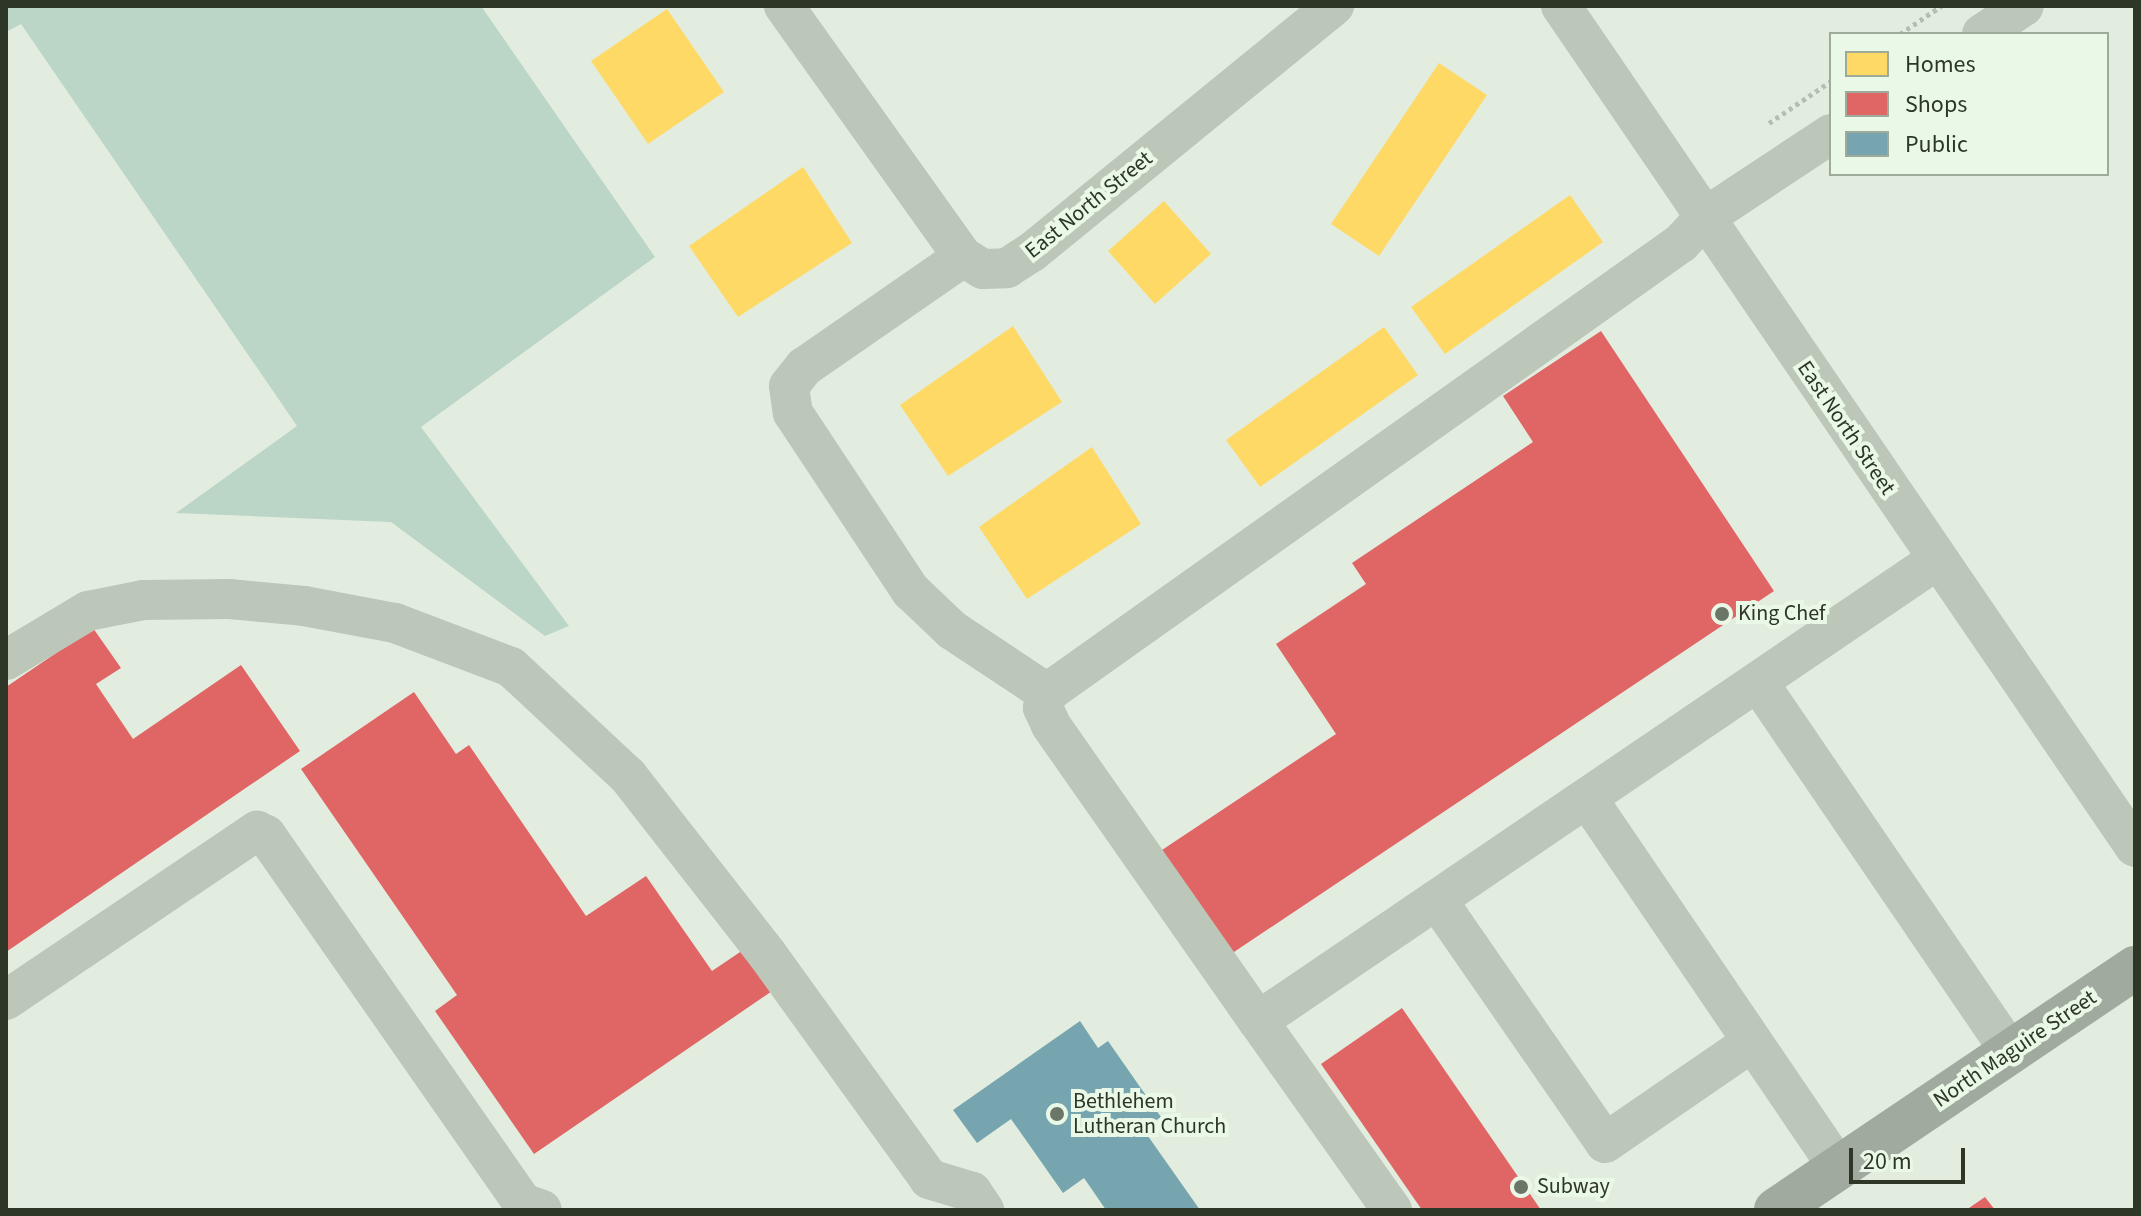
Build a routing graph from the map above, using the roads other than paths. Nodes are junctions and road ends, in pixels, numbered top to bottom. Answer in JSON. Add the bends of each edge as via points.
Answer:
{"nodes":[{"id":1,"x":784,"y":6,"type":"edge"},
{"id":2,"x":1334,"y":6,"type":"edge"},
{"id":3,"x":1561,"y":6,"type":"edge"},
{"id":4,"x":2024,"y":6,"type":"edge"},
{"id":5,"x":1985,"y":32,"type":"edge"},
{"id":6,"x":1829,"y":135,"type":"edge"},
{"id":7,"x":1704,"y":218,"type":"junction"},
{"id":8,"x":963,"y":257,"type":"junction"},
{"id":9,"x":1935,"y":561,"type":"junction"},
{"id":10,"x":6,"y":660,"type":"edge"},
{"id":11,"x":1758,"y":682,"type":"junction"},
{"id":12,"x":1047,"y":693,"type":"junction"},
{"id":13,"x":1587,"y":798,"type":"junction"},
{"id":14,"x":2135,"y":847,"type":"edge"},
{"id":15,"x":1437,"y":900,"type":"junction"},
{"id":16,"x":2135,"y":968,"type":"edge"},
{"id":17,"x":6,"y":1000,"type":"edge"},
{"id":18,"x":1258,"y":1021,"type":"junction"},
{"id":19,"x":1752,"y":1042,"type":"junction"},
{"id":20,"x":2010,"y":1052,"type":"junction"},
{"id":21,"x":1838,"y":1168,"type":"junction"},
{"id":22,"x":542,"y":1210,"type":"edge"},
{"id":23,"x":984,"y":1210,"type":"edge"},
{"id":24,"x":1392,"y":1210,"type":"edge"},
{"id":25,"x":1776,"y":1210,"type":"edge"}],
"edges":[{"from":1,"to":8,"type":"street"},
{"from":2,"to":8,"type":"street","name":"East North Street","via":[[1032,252],[1007,268],[983,269]]},
{"from":3,"to":7,"type":"street","name":"East North Street"},
{"from":4,"to":5,"type":"street"},
{"from":6,"to":7,"type":"street"},
{"from":7,"to":9,"type":"street","name":"East North Street"},
{"from":7,"to":12,"type":"street","via":[[1681,243]]},
{"from":8,"to":12,"type":"street","via":[[804,367],[789,386],[793,413],[911,591],[952,630]]},
{"from":9,"to":11,"type":"street"},
{"from":9,"to":14,"type":"street","name":"East North Street"},
{"from":10,"to":23,"type":"street","via":[[88,611],[143,600],[229,599],[395,623],[511,667],[628,776],[767,954],[929,1179],[972,1192]]},
{"from":11,"to":13,"type":"street"},
{"from":11,"to":20,"type":"street"},
{"from":12,"to":18,"type":"street","via":[[1043,708],[1051,725]]},
{"from":13,"to":15,"type":"street"},
{"from":13,"to":19,"type":"street"},
{"from":15,"to":18,"type":"street"},
{"from":15,"to":19,"type":"street","via":[[1605,1143]]},
{"from":16,"to":20,"type":"main road","name":"North Maguire Street"},
{"from":17,"to":22,"type":"street","via":[[257,831],[266,835],[523,1203]]},
{"from":18,"to":24,"type":"street"},
{"from":19,"to":21,"type":"street"},
{"from":20,"to":21,"type":"main road","name":"North Maguire Street"},
{"from":21,"to":25,"type":"main road","name":"North Maguire Street"}]}
